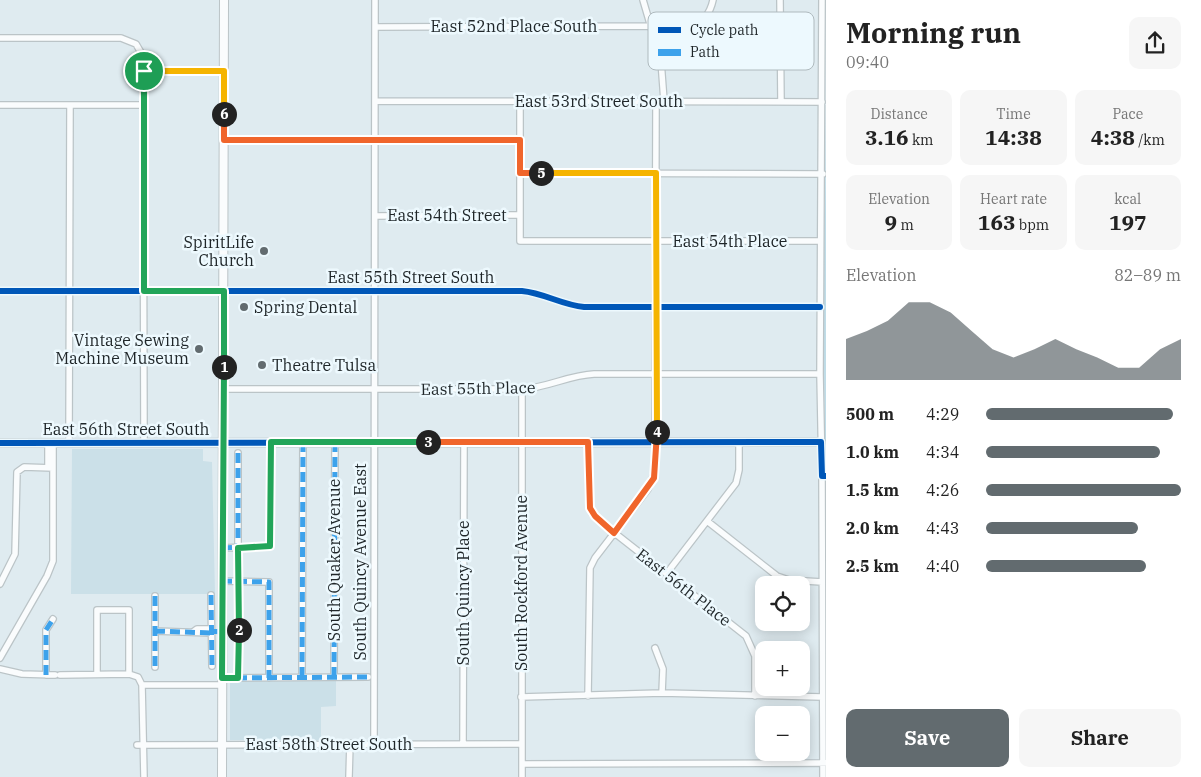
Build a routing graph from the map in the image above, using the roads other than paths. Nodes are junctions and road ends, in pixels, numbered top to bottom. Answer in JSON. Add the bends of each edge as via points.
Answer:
{"nodes":[{"id":1,"x":224,"y":0,"type":"edge"},
{"id":2,"x":375,"y":0,"type":"edge"},
{"id":3,"x":643,"y":0,"type":"edge"},
{"id":4,"x":713,"y":0,"type":"edge"},
{"id":5,"x":822,"y":0,"type":"edge"},
{"id":6,"x":708,"y":12,"type":"edge"},
{"id":7,"x":648,"y":14,"type":"edge"},
{"id":8,"x":648,"y":26,"type":"edge"},
{"id":9,"x":375,"y":27,"type":"junction"},
{"id":10,"x":0,"y":38,"type":"edge"},
{"id":11,"x":662,"y":70,"type":"edge"},
{"id":12,"x":781,"y":70,"type":"edge"},
{"id":13,"x":144,"y":71,"type":"junction"},
{"id":14,"x":224,"y":71,"type":"junction"},
{"id":15,"x":824,"y":79,"type":"edge"},
{"id":16,"x":375,"y":101,"type":"junction"},
{"id":17,"x":520,"y":101,"type":"junction"},
{"id":18,"x":656,"y":101,"type":"junction"},
{"id":19,"x":664,"y":101,"type":"junction"},
{"id":20,"x":781,"y":102,"type":"junction"},
{"id":21,"x":822,"y":102,"type":"junction"},
{"id":22,"x":70,"y":105,"type":"junction"},
{"id":23,"x":143,"y":105,"type":"junction"},
{"id":24,"x":0,"y":106,"type":"edge"},
{"id":25,"x":224,"y":140,"type":"junction"},
{"id":26,"x":375,"y":140,"type":"junction"},
{"id":27,"x":520,"y":140,"type":"junction"},
{"id":28,"x":520,"y":173,"type":"junction"},
{"id":29,"x":656,"y":173,"type":"junction"},
{"id":30,"x":823,"y":174,"type":"junction"},
{"id":31,"x":520,"y":215,"type":"junction"},
{"id":32,"x":375,"y":216,"type":"junction"},
{"id":33,"x":657,"y":241,"type":"junction"},
{"id":34,"x":820,"y":241,"type":"junction"},
{"id":35,"x":0,"y":291,"type":"edge"},
{"id":36,"x":70,"y":291,"type":"junction"},
{"id":37,"x":144,"y":291,"type":"junction"},
{"id":38,"x":224,"y":291,"type":"junction"},
{"id":39,"x":374,"y":291,"type":"junction"},
{"id":40,"x":656,"y":307,"type":"junction"},
{"id":41,"x":820,"y":307,"type":"junction"},
{"id":42,"x":656,"y":374,"type":"junction"},
{"id":43,"x":820,"y":374,"type":"junction"},
{"id":44,"x":374,"y":389,"type":"junction"},
{"id":45,"x":522,"y":389,"type":"junction"},
{"id":46,"x":224,"y":390,"type":"junction"},
{"id":47,"x":51,"y":442,"type":"junction"},
{"id":48,"x":271,"y":442,"type":"junction"},
{"id":49,"x":303,"y":442,"type":"junction"},
{"id":50,"x":335,"y":442,"type":"junction"},
{"id":51,"x":374,"y":442,"type":"junction"},
{"id":52,"x":464,"y":442,"type":"junction"},
{"id":53,"x":521,"y":442,"type":"junction"},
{"id":54,"x":588,"y":442,"type":"junction"},
{"id":55,"x":656,"y":442,"type":"junction"},
{"id":56,"x":739,"y":442,"type":"junction"},
{"id":57,"x":821,"y":442,"type":"junction"},
{"id":58,"x":0,"y":443,"type":"edge"},
{"id":59,"x":69,"y":443,"type":"junction"},
{"id":60,"x":144,"y":443,"type":"junction"},
{"id":61,"x":223,"y":443,"type":"junction"},
{"id":62,"x":238,"y":453,"type":"dead end"},
{"id":63,"x":51,"y":468,"type":"junction"},
{"id":64,"x":824,"y":476,"type":"edge"},
{"id":65,"x":707,"y":521,"type":"junction"},
{"id":66,"x":614,"y":533,"type":"junction"},
{"id":67,"x":824,"y":543,"type":"edge"},
{"id":68,"x":222,"y":548,"type":"junction"},
{"id":69,"x":238,"y":548,"type":"junction"},
{"id":70,"x":667,"y":573,"type":"junction"},
{"id":71,"x":222,"y":581,"type":"junction"},
{"id":72,"x":239,"y":581,"type":"junction"},
{"id":73,"x":822,"y":582,"type":"junction"},
{"id":74,"x":0,"y":584,"type":"edge"},
{"id":75,"x":211,"y":595,"type":"dead end"},
{"id":76,"x":155,"y":596,"type":"dead end"},
{"id":77,"x":824,"y":609,"type":"edge"},
{"id":78,"x":53,"y":619,"type":"dead end"},
{"id":79,"x":155,"y":631,"type":"junction"},
{"id":80,"x":211,"y":631,"type":"junction"},
{"id":81,"x":222,"y":632,"type":"junction"},
{"id":82,"x":655,"y":648,"type":"dead end"},
{"id":83,"x":755,"y":656,"type":"edge"},
{"id":84,"x":0,"y":658,"type":"edge"},
{"id":85,"x":212,"y":666,"type":"dead end"},
{"id":86,"x":155,"y":667,"type":"dead end"},
{"id":87,"x":0,"y":669,"type":"edge"},
{"id":88,"x":46,"y":674,"type":"junction"},
{"id":89,"x":97,"y":674,"type":"junction"},
{"id":90,"x":129,"y":674,"type":"junction"},
{"id":91,"x":334,"y":677,"type":"junction"},
{"id":92,"x":368,"y":677,"type":"dead end"},
{"id":93,"x":238,"y":678,"type":"junction"},
{"id":94,"x":269,"y":678,"type":"junction"},
{"id":95,"x":302,"y":678,"type":"junction"},
{"id":96,"x":222,"y":682,"type":"junction"},
{"id":97,"x":142,"y":685,"type":"junction"},
{"id":98,"x":662,"y":693,"type":"junction"},
{"id":99,"x":588,"y":696,"type":"junction"},
{"id":100,"x":755,"y":696,"type":"joint"},
{"id":101,"x":521,"y":697,"type":"junction"},
{"id":102,"x":822,"y":697,"type":"junction"},
{"id":103,"x":222,"y":744,"type":"junction"},
{"id":104,"x":350,"y":744,"type":"junction"},
{"id":105,"x":374,"y":744,"type":"junction"},
{"id":106,"x":463,"y":744,"type":"junction"},
{"id":107,"x":521,"y":744,"type":"junction"},
{"id":108,"x":140,"y":745,"type":"junction"},
{"id":109,"x":824,"y":763,"type":"edge"},
{"id":110,"x":522,"y":764,"type":"junction"},
{"id":111,"x":144,"y":777,"type":"edge"},
{"id":112,"x":222,"y":777,"type":"edge"},
{"id":113,"x":349,"y":777,"type":"edge"},
{"id":114,"x":522,"y":777,"type":"edge"},
{"id":115,"x":823,"y":777,"type":"edge"}],
"edges":[{"from":1,"to":14,"type":"street"},
{"from":2,"to":9,"type":"street","name":"South Quincy Avenue East"},
{"from":3,"to":7,"type":"street"},
{"from":4,"to":6,"type":"street"},
{"from":5,"to":15,"type":"street"},
{"from":8,"to":9,"type":"street","name":"East 52nd Place South"},
{"from":9,"to":16,"type":"street","name":"South Quincy Avenue East"},
{"from":10,"to":13,"type":"street","via":[[126,39],[141,51]]},
{"from":11,"to":19,"type":"street"},
{"from":12,"to":20,"type":"street"},
{"from":13,"to":14,"type":"street"},
{"from":13,"to":23,"type":"street"},
{"from":14,"to":25,"type":"street"},
{"from":15,"to":21,"type":"street"},
{"from":16,"to":17,"type":"street","name":"East 53rd Street South"},
{"from":16,"to":26,"type":"street","name":"South Quincy Avenue East"},
{"from":17,"to":18,"type":"street","name":"East 53rd Street South"},
{"from":17,"to":27,"type":"street"},
{"from":18,"to":19,"type":"street","name":"East 53rd Street South"},
{"from":18,"to":29,"type":"street"},
{"from":19,"to":20,"type":"street","name":"East 53rd Street South"},
{"from":20,"to":21,"type":"street","name":"East 53rd Street South"},
{"from":21,"to":30,"type":"street"},
{"from":22,"to":23,"type":"street"},
{"from":22,"to":24,"type":"street"},
{"from":22,"to":36,"type":"street"},
{"from":23,"to":37,"type":"street"},
{"from":25,"to":26,"type":"street"},
{"from":25,"to":38,"type":"street"},
{"from":26,"to":27,"type":"street"},
{"from":26,"to":32,"type":"street","name":"South Quincy Avenue East"},
{"from":27,"to":28,"type":"street"},
{"from":28,"to":29,"type":"street"},
{"from":28,"to":31,"type":"street"},
{"from":29,"to":30,"type":"street"},
{"from":29,"to":33,"type":"street"},
{"from":30,"to":34,"type":"street"},
{"from":31,"to":32,"type":"street","name":"East 54th Street"},
{"from":31,"to":33,"type":"street","name":"East 54th Place","via":[[520,241]]},
{"from":32,"to":39,"type":"street","name":"South Quincy Avenue East"},
{"from":33,"to":34,"type":"street","name":"East 54th Place"},
{"from":33,"to":40,"type":"street"},
{"from":34,"to":41,"type":"street"},
{"from":35,"to":36,"type":"street","name":"East 55th Street South"},
{"from":36,"to":37,"type":"street","name":"East 55th Street South"},
{"from":36,"to":59,"type":"street"},
{"from":37,"to":38,"type":"street","name":"East 55th Street South"},
{"from":37,"to":60,"type":"street"},
{"from":38,"to":39,"type":"street","name":"East 55th Street South"},
{"from":38,"to":46,"type":"street"},
{"from":39,"to":40,"type":"street","name":"East 55th Street South","via":[[522,290],[575,306]]},
{"from":39,"to":44,"type":"street","name":"South Quincy Avenue East"},
{"from":40,"to":41,"type":"street","name":"East 55th Street South"},
{"from":40,"to":42,"type":"street"},
{"from":41,"to":43,"type":"street"},
{"from":42,"to":43,"type":"street","name":"East 55th Place"},
{"from":42,"to":45,"type":"street","name":"East 55th Place","via":[[581,374],[547,386]]},
{"from":42,"to":55,"type":"street"},
{"from":43,"to":57,"type":"street"},
{"from":44,"to":45,"type":"street","name":"East 55th Place"},
{"from":44,"to":46,"type":"street","name":"East 55th Place"},
{"from":44,"to":51,"type":"street","name":"South Quincy Avenue East"},
{"from":45,"to":53,"type":"street","name":"South Rockford Avenue"},
{"from":46,"to":61,"type":"street"},
{"from":47,"to":58,"type":"street","name":"East 56th Street South"},
{"from":47,"to":59,"type":"street","name":"East 56th Street South"},
{"from":47,"to":63,"type":"street"},
{"from":48,"to":49,"type":"street","name":"East 56th Street South"},
{"from":48,"to":61,"type":"street","name":"East 56th Street South"},
{"from":48,"to":69,"type":"street","via":[[270,546]]},
{"from":49,"to":50,"type":"street","name":"East 56th Street South"},
{"from":49,"to":95,"type":"street"},
{"from":50,"to":51,"type":"street","name":"East 56th Street South"},
{"from":50,"to":91,"type":"street","name":"South Quaker Avenue"},
{"from":51,"to":52,"type":"street","name":"East 56th Street South"},
{"from":51,"to":105,"type":"street","name":"South Quincy Avenue East"},
{"from":52,"to":53,"type":"street","name":"East 56th Street South"},
{"from":52,"to":106,"type":"street","name":"South Quincy Place"},
{"from":53,"to":54,"type":"street","name":"East 56th Street South"},
{"from":53,"to":101,"type":"street","name":"South Rockford Avenue"},
{"from":54,"to":55,"type":"street","name":"East 56th Street South"},
{"from":54,"to":66,"type":"street","name":"East 56th Place","via":[[590,508]]},
{"from":55,"to":56,"type":"street","name":"East 56th Street South"},
{"from":55,"to":66,"type":"street","via":[[652,483]]},
{"from":56,"to":57,"type":"street","name":"East 56th Street South"},
{"from":56,"to":65,"type":"street","via":[[740,470],[736,482]]},
{"from":57,"to":64,"type":"street"},
{"from":59,"to":60,"type":"street","name":"East 56th Street South"},
{"from":60,"to":61,"type":"street","name":"East 56th Street South"},
{"from":61,"to":68,"type":"street"},
{"from":62,"to":69,"type":"street"},
{"from":63,"to":74,"type":"street","via":[[19,469],[15,554]]},
{"from":63,"to":84,"type":"street","via":[[53,561]]},
{"from":64,"to":67,"type":"street"},
{"from":65,"to":70,"type":"street"},
{"from":65,"to":73,"type":"street","via":[[777,576]]},
{"from":66,"to":70,"type":"street","name":"East 56th Place"},
{"from":66,"to":99,"type":"street","via":[[593,562],[588,576]]},
{"from":67,"to":73,"type":"street"},
{"from":68,"to":69,"type":"street"},
{"from":68,"to":71,"type":"street"},
{"from":69,"to":72,"type":"street"},
{"from":70,"to":83,"type":"street","name":"East 56th Place","via":[[742,632],[751,642]]},
{"from":71,"to":72,"type":"street"},
{"from":71,"to":81,"type":"street"},
{"from":72,"to":93,"type":"street"},
{"from":72,"to":94,"type":"street","via":[[269,582]]},
{"from":73,"to":77,"type":"street"},
{"from":75,"to":80,"type":"street"},
{"from":76,"to":79,"type":"street"},
{"from":77,"to":102,"type":"street"},
{"from":78,"to":88,"type":"street","via":[[46,630]]},
{"from":79,"to":80,"type":"street"},
{"from":79,"to":86,"type":"street"},
{"from":80,"to":81,"type":"street"},
{"from":80,"to":85,"type":"street"},
{"from":81,"to":96,"type":"street"},
{"from":82,"to":98,"type":"street","via":[[663,669]]},
{"from":87,"to":88,"type":"street"},
{"from":88,"to":89,"type":"street"},
{"from":89,"to":90,"type":"street"},
{"from":89,"to":90,"type":"street","via":[[97,610],[129,610]]},
{"from":90,"to":97,"type":"street","via":[[138,677]]},
{"from":91,"to":92,"type":"street"},
{"from":91,"to":95,"type":"street"},
{"from":93,"to":94,"type":"street"},
{"from":93,"to":96,"type":"street"},
{"from":94,"to":95,"type":"street"},
{"from":96,"to":97,"type":"street"},
{"from":96,"to":103,"type":"street"},
{"from":97,"to":108,"type":"street"},
{"from":98,"to":99,"type":"street"},
{"from":98,"to":100,"type":"street"},
{"from":99,"to":101,"type":"street"},
{"from":100,"to":102,"type":"street"},
{"from":101,"to":107,"type":"street","name":"South Rockford Avenue"},
{"from":102,"to":109,"type":"street"},
{"from":103,"to":104,"type":"street","name":"East 58th Street South"},
{"from":103,"to":108,"type":"street","name":"East 58th Street South"},
{"from":103,"to":112,"type":"street"},
{"from":104,"to":105,"type":"street","name":"East 58th Street South"},
{"from":104,"to":113,"type":"street"},
{"from":105,"to":106,"type":"street","name":"East 58th Street South"},
{"from":106,"to":107,"type":"street","name":"East 58th Street South"},
{"from":107,"to":110,"type":"street","name":"South Rockford Avenue"},
{"from":108,"to":111,"type":"street"},
{"from":109,"to":110,"type":"street"},
{"from":109,"to":115,"type":"street"},
{"from":110,"to":114,"type":"street","name":"South Rockford Avenue"}]}
